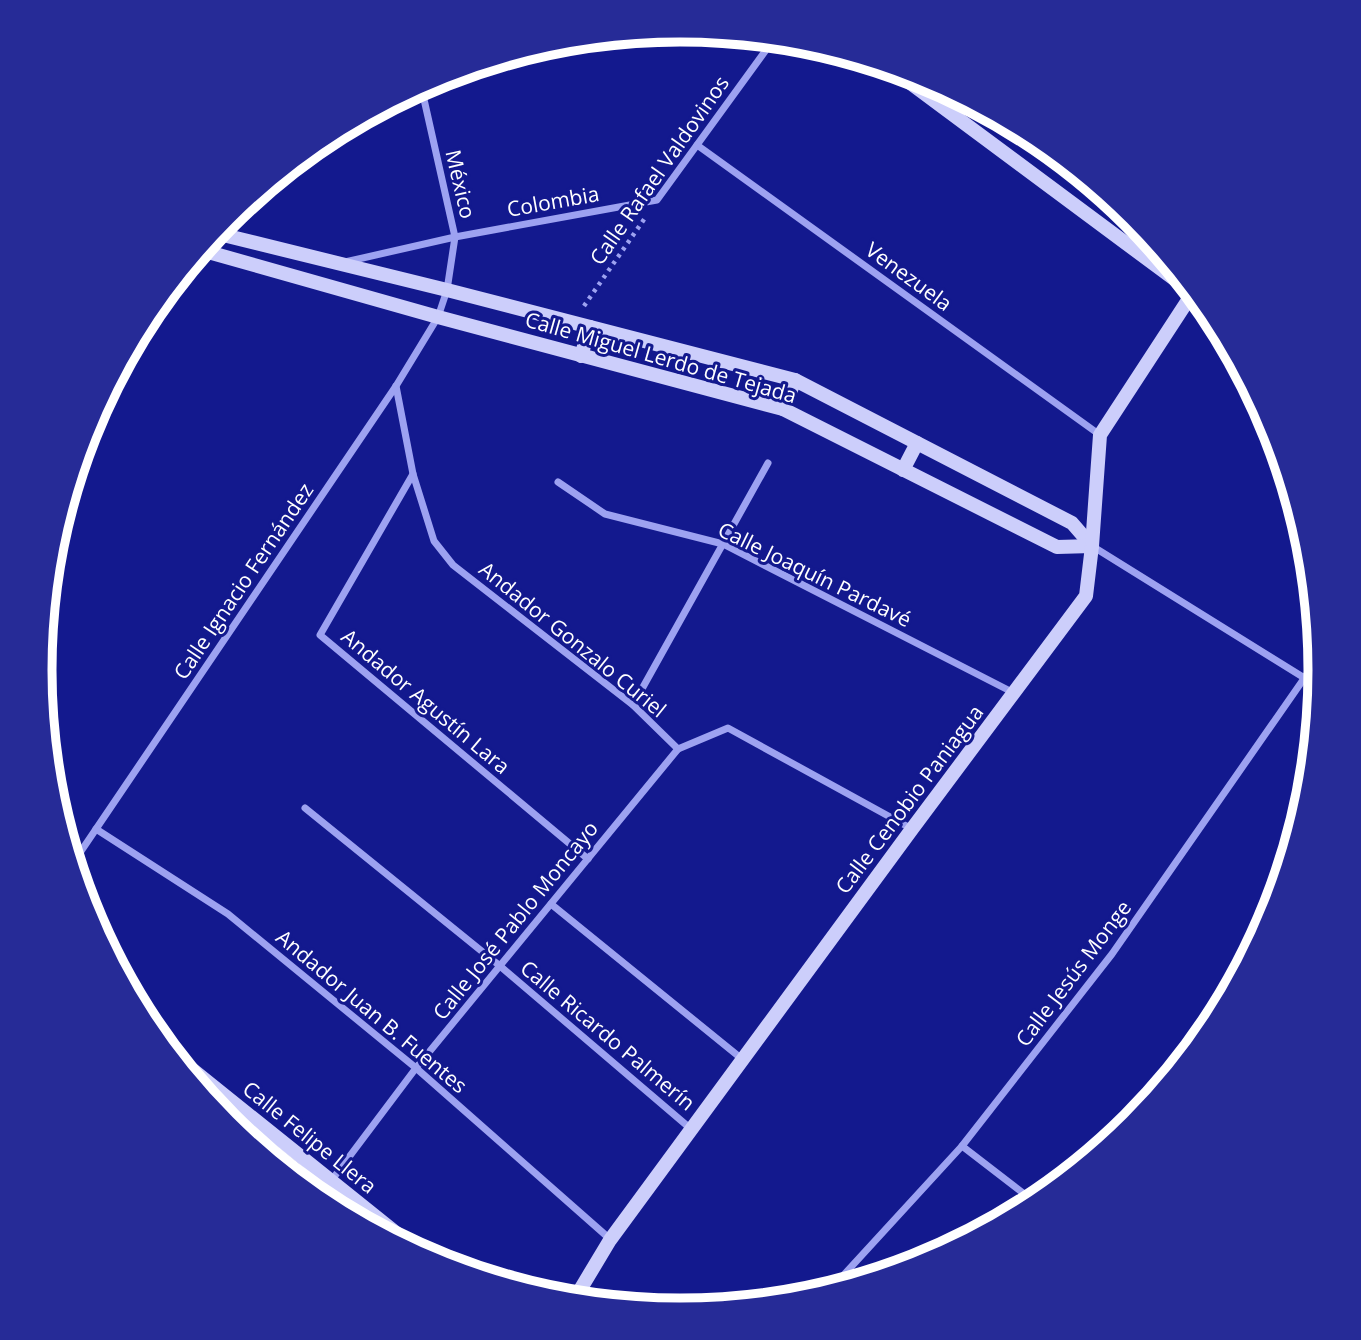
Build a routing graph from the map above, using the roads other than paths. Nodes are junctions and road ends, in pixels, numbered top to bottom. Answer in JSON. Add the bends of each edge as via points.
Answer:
{"nodes":[{"id":1,"x":768,"y":48,"type":"edge"},
{"id":2,"x":918,"y":89,"type":"edge"},
{"id":3,"x":424,"y":98,"type":"edge"},
{"id":4,"x":945,"y":101,"type":"edge"},
{"id":5,"x":941,"y":106,"type":"junction"},
{"id":6,"x":697,"y":145,"type":"junction"},
{"id":7,"x":657,"y":200,"type":"joint"},
{"id":8,"x":227,"y":236,"type":"edge"},
{"id":9,"x":455,"y":237,"type":"junction"},
{"id":10,"x":211,"y":253,"type":"edge"},
{"id":11,"x":338,"y":263,"type":"junction"},
{"id":12,"x":1165,"y":271,"type":"edge"},
{"id":13,"x":447,"y":290,"type":"junction"},
{"id":14,"x":1188,"y":301,"type":"edge"},
{"id":15,"x":438,"y":317,"type":"junction"},
{"id":16,"x":590,"y":327,"type":"junction"},
{"id":17,"x":581,"y":356,"type":"junction"},
{"id":18,"x":795,"y":380,"type":"junction"},
{"id":19,"x":396,"y":386,"type":"junction"},
{"id":20,"x":783,"y":410,"type":"junction"},
{"id":21,"x":1100,"y":435,"type":"junction"},
{"id":22,"x":917,"y":443,"type":"junction"},
{"id":23,"x":768,"y":463,"type":"dead end"},
{"id":24,"x":903,"y":470,"type":"junction"},
{"id":25,"x":413,"y":474,"type":"junction"},
{"id":26,"x":558,"y":482,"type":"dead end"},
{"id":27,"x":723,"y":544,"type":"junction"},
{"id":28,"x":1092,"y":546,"type":"junction"},
{"id":29,"x":1308,"y":674,"type":"edge"},
{"id":30,"x":1305,"y":678,"type":"junction"},
{"id":31,"x":1308,"y":680,"type":"edge"},
{"id":32,"x":1014,"y":693,"type":"junction"},
{"id":33,"x":633,"y":705,"type":"junction"},
{"id":34,"x":678,"y":749,"type":"junction"},
{"id":35,"x":305,"y":808,"type":"dead end"},
{"id":36,"x":96,"y":829,"type":"junction"},
{"id":37,"x":912,"y":829,"type":"junction"},
{"id":38,"x":80,"y":853,"type":"edge"},
{"id":39,"x":588,"y":859,"type":"junction"},
{"id":40,"x":551,"y":904,"type":"junction"},
{"id":41,"x":500,"y":966,"type":"junction"},
{"id":42,"x":742,"y":1059,"type":"junction"},
{"id":43,"x":416,"y":1068,"type":"junction"},
{"id":44,"x":204,"y":1079,"type":"edge"},
{"id":45,"x":691,"y":1129,"type":"junction"},
{"id":46,"x":962,"y":1146,"type":"junction"},
{"id":47,"x":331,"y":1181,"type":"junction"},
{"id":48,"x":1025,"y":1195,"type":"edge"},
{"id":49,"x":383,"y":1223,"type":"edge"},
{"id":50,"x":610,"y":1240,"type":"junction"},
{"id":51,"x":842,"y":1277,"type":"edge"},
{"id":52,"x":580,"y":1290,"type":"edge"}],
"edges":[{"from":1,"to":6,"type":"street","name":"Calle Rafael Valdovinos"},
{"from":2,"to":5,"type":"street"},
{"from":3,"to":9,"type":"street","name":"México"},
{"from":4,"to":5,"type":"street"},
{"from":5,"to":12,"type":"street"},
{"from":6,"to":7,"type":"street","name":"Calle Rafael Valdovinos"},
{"from":6,"to":21,"type":"street","name":"Venezuela"},
{"from":7,"to":9,"type":"street","name":"Colombia"},
{"from":8,"to":11,"type":"street","name":"Calle Miguel Lerdo de Tejada"},
{"from":9,"to":11,"type":"street","name":"Colombia"},
{"from":9,"to":13,"type":"street","name":"México"},
{"from":10,"to":15,"type":"street","name":"Calle Miguel Lerdo de Tejada"},
{"from":11,"to":13,"type":"street","name":"Calle Miguel Lerdo de Tejada"},
{"from":13,"to":15,"type":"street","name":"México"},
{"from":13,"to":16,"type":"street","name":"Calle Miguel Lerdo de Tejada"},
{"from":14,"to":21,"type":"street","name":"Calle Cenobio Paniagua"},
{"from":15,"to":17,"type":"street","name":"Calle Miguel Lerdo de Tejada"},
{"from":15,"to":19,"type":"street","name":"Calle Ignacio Fernández"},
{"from":16,"to":17,"type":"street"},
{"from":16,"to":18,"type":"street","name":"Calle Miguel Lerdo de Tejada"},
{"from":17,"to":20,"type":"street","name":"Calle Miguel Lerdo de Tejada"},
{"from":18,"to":20,"type":"street"},
{"from":18,"to":22,"type":"street","name":"Calle Miguel Lerdo de Tejada"},
{"from":19,"to":25,"type":"street","name":"Andador Gonzalo Curiel"},
{"from":19,"to":36,"type":"street","name":"Calle Ignacio Fernández"},
{"from":20,"to":24,"type":"street","name":"Calle Miguel Lerdo de Tejada"},
{"from":21,"to":28,"type":"street","name":"Calle Cenobio Paniagua"},
{"from":22,"to":24,"type":"street"},
{"from":22,"to":28,"type":"street","name":"Calle Miguel Lerdo de Tejada","via":[[1072,523]]},
{"from":23,"to":27,"type":"street"},
{"from":24,"to":28,"type":"street","name":"Calle Miguel Lerdo de Tejada","via":[[1057,547]]},
{"from":25,"to":33,"type":"street","name":"Andador Gonzalo Curiel","via":[[433,541],[453,565]]},
{"from":25,"to":39,"type":"street","name":"Andador Agustín Lara","via":[[320,635]]},
{"from":26,"to":27,"type":"street","name":"Calle Joaquín Pardavé","via":[[605,514]]},
{"from":27,"to":32,"type":"street","name":"Calle Joaquín Pardavé"},
{"from":27,"to":33,"type":"street"},
{"from":28,"to":30,"type":"street","name":"Calle Miguel Lerdo de Tejada"},
{"from":28,"to":32,"type":"street","name":"Calle Cenobio Paniagua","via":[[1086,596]]},
{"from":29,"to":30,"type":"street","name":"Calle Jesús Monge"},
{"from":30,"to":31,"type":"street","name":"Calle Miguel Lerdo de Tejada"},
{"from":30,"to":46,"type":"street","name":"Calle Jesús Monge","via":[[1112,954]]},
{"from":32,"to":37,"type":"street","name":"Calle Cenobio Paniagua"},
{"from":33,"to":34,"type":"street","name":"Andador Gonzalo Curiel"},
{"from":34,"to":37,"type":"street","via":[[728,728]]},
{"from":34,"to":39,"type":"street","name":"Calle José Pablo Moncayo"},
{"from":35,"to":41,"type":"street","name":"Calle Ricardo Palmerín"},
{"from":36,"to":38,"type":"street","name":"Calle Ignacio Fernández"},
{"from":36,"to":43,"type":"street","name":"Andador Juan B. Fuentes","via":[[228,914]]},
{"from":37,"to":42,"type":"street","name":"Calle Cenobio Paniagua"},
{"from":39,"to":40,"type":"street","name":"Calle José Pablo Moncayo"},
{"from":40,"to":41,"type":"street","name":"Calle José Pablo Moncayo"},
{"from":40,"to":42,"type":"street"},
{"from":41,"to":43,"type":"street","name":"Calle José Pablo Moncayo"},
{"from":41,"to":45,"type":"street","name":"Calle Ricardo Palmerín"},
{"from":42,"to":45,"type":"street","name":"Calle Cenobio Paniagua"},
{"from":43,"to":47,"type":"street","name":"Calle José Pablo Moncayo"},
{"from":43,"to":50,"type":"street","name":"Andador Juan B. Fuentes"},
{"from":44,"to":47,"type":"street","name":"Calle Felipe Llera"},
{"from":45,"to":50,"type":"street","name":"Calle Cenobio Paniagua"},
{"from":46,"to":48,"type":"street"},
{"from":46,"to":51,"type":"street","name":"Calle Jesús Monge"},
{"from":47,"to":49,"type":"street","name":"Calle Felipe Llera"},
{"from":50,"to":52,"type":"street","name":"Calle Cenobio Paniagua"}]}
